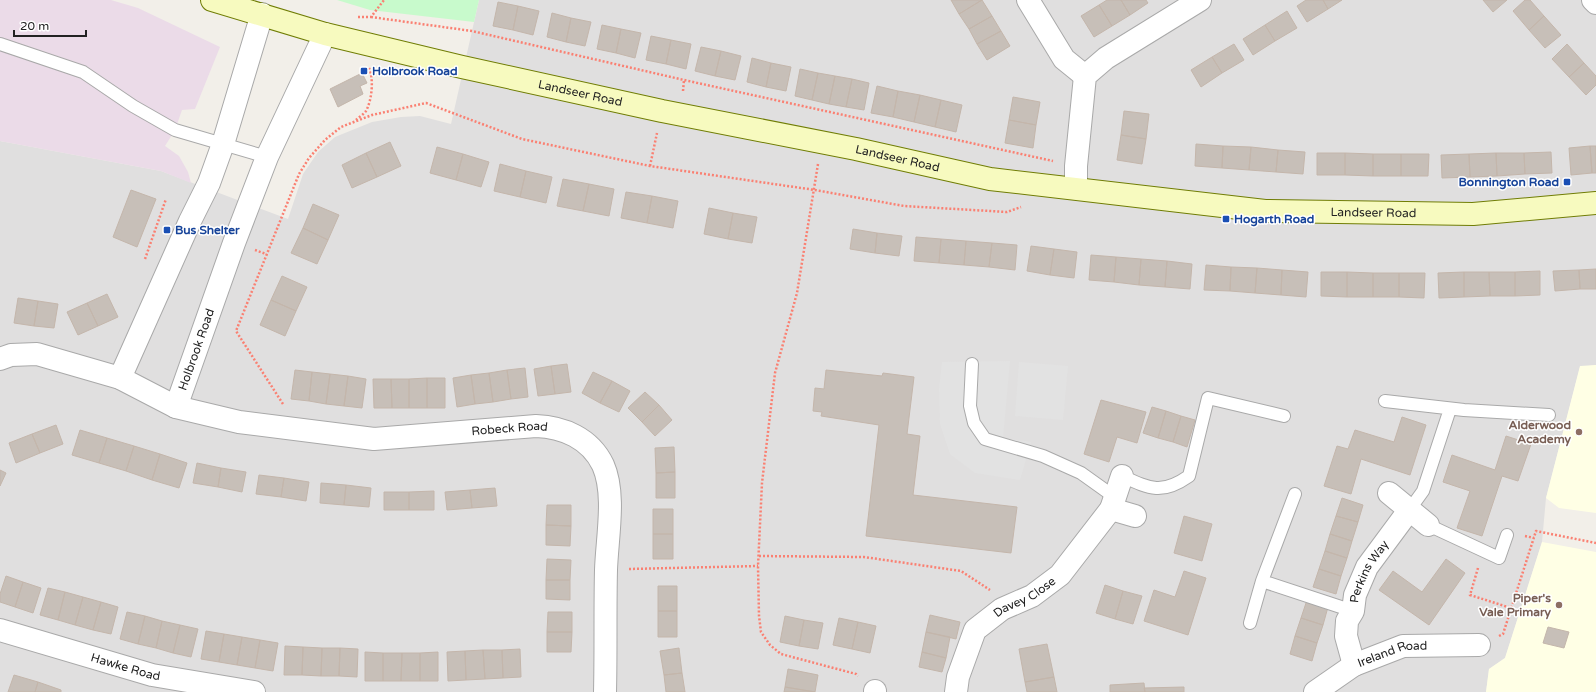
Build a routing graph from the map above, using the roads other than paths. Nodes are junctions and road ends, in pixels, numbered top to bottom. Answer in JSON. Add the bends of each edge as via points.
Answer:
{"nodes":[{"id":1,"x":1028,"y":0,"type":"edge"},
{"id":2,"x":1200,"y":0,"type":"edge"},
{"id":3,"x":1593,"y":0,"type":"edge"},
{"id":4,"x":217,"y":1,"type":"edge"},
{"id":5,"x":1596,"y":3,"type":"edge"},
{"id":6,"x":262,"y":14,"type":"junction"},
{"id":7,"x":326,"y":34,"type":"junction"},
{"id":8,"x":0,"y":44,"type":"edge"},
{"id":9,"x":20,"y":50,"type":"junction"},
{"id":10,"x":0,"y":54,"type":"edge"},
{"id":11,"x":1085,"y":76,"type":"junction"},
{"id":12,"x":223,"y":144,"type":"junction"},
{"id":13,"x":267,"y":157,"type":"junction"},
{"id":14,"x":1076,"y":188,"type":"junction"},
{"id":15,"x":1596,"y":203,"type":"edge"},
{"id":16,"x":0,"y":359,"type":"edge"},
{"id":17,"x":972,"y":364,"type":"dead end"},
{"id":18,"x":120,"y":378,"type":"junction"},
{"id":19,"x":1386,"y":401,"type":"dead end"},
{"id":20,"x":176,"y":407,"type":"junction"},
{"id":21,"x":1450,"y":409,"type":"junction"},
{"id":22,"x":1549,"y":415,"type":"dead end"},
{"id":23,"x":1284,"y":416,"type":"dead end"},
{"id":24,"x":1122,"y":476,"type":"joint"},
{"id":25,"x":1389,"y":493,"type":"dead end"},
{"id":26,"x":1296,"y":494,"type":"dead end"},
{"id":27,"x":1113,"y":504,"type":"junction"},
{"id":28,"x":1410,"y":509,"type":"junction"},
{"id":29,"x":1135,"y":516,"type":"dead end"},
{"id":30,"x":1428,"y":525,"type":"joint"},
{"id":31,"x":1507,"y":535,"type":"dead end"},
{"id":32,"x":1262,"y":581,"type":"junction"},
{"id":33,"x":1353,"y":611,"type":"junction"},
{"id":34,"x":1250,"y":623,"type":"dead end"},
{"id":35,"x":0,"y":630,"type":"edge"},
{"id":36,"x":1479,"y":645,"type":"road end"},
{"id":37,"x":1354,"y":665,"type":"junction"},
{"id":38,"x":150,"y":684,"type":"edge"},
{"id":39,"x":254,"y":692,"type":"edge"},
{"id":40,"x":605,"y":692,"type":"edge"},
{"id":41,"x":956,"y":692,"type":"edge"},
{"id":42,"x":1315,"y":692,"type":"edge"}],
"edges":[{"from":1,"to":11,"type":"street","via":[[1064,59]]},
{"from":2,"to":11,"type":"street","via":[[1106,58]]},
{"from":3,"to":5,"type":"street"},
{"from":4,"to":6,"type":"street","name":"Landseer Road"},
{"from":6,"to":7,"type":"street","name":"Landseer Road"},
{"from":6,"to":12,"type":"street"},
{"from":7,"to":13,"type":"street","name":"Holbrook Road"},
{"from":7,"to":14,"type":"street","name":"Landseer Road","via":[[462,67],[990,179]]},
{"from":8,"to":9,"type":"lane"},
{"from":9,"to":10,"type":"lane"},
{"from":9,"to":12,"type":"lane","via":[[83,72],[133,106],[175,130]]},
{"from":11,"to":14,"type":"street"},
{"from":12,"to":13,"type":"lane"},
{"from":12,"to":18,"type":"street","via":[[209,183]]},
{"from":13,"to":20,"type":"street","name":"Holbrook Road"},
{"from":14,"to":15,"type":"street","name":"Landseer Road","via":[[1265,211],[1473,214]]},
{"from":16,"to":18,"type":"street","name":"Holbrook Road","via":[[11,355],[37,354]]},
{"from":17,"to":27,"type":"lane","via":[[970,406],[974,423],[984,439],[1043,456],[1081,473]]},
{"from":18,"to":20,"type":"street","name":"Holbrook Road"},
{"from":19,"to":21,"type":"lane"},
{"from":20,"to":40,"type":"street","name":"Robeck Road","via":[[239,422],[374,439],[536,426],[575,435],[595,453],[607,476],[610,489],[606,570]]},
{"from":21,"to":22,"type":"lane"},
{"from":21,"to":28,"type":"lane","via":[[1423,491]]},
{"from":23,"to":24,"type":"lane","via":[[1208,398],[1189,476],[1175,486],[1150,488]]},
{"from":24,"to":27,"type":"street","name":"Davey Close"},
{"from":25,"to":28,"type":"street"},
{"from":26,"to":32,"type":"lane"},
{"from":27,"to":29,"type":"street"},
{"from":27,"to":41,"type":"street","name":"Davey Close","via":[[1060,575],[1032,596],[1002,609],[975,630],[958,677]]},
{"from":28,"to":30,"type":"street"},
{"from":28,"to":33,"type":"street","name":"Perkins Way","via":[[1367,567],[1355,594]]},
{"from":30,"to":31,"type":"lane","via":[[1499,558]]},
{"from":32,"to":33,"type":"lane"},
{"from":32,"to":34,"type":"lane"},
{"from":33,"to":37,"type":"street","name":"Perkins Way","via":[[1347,621],[1346,636]]},
{"from":35,"to":38,"type":"street","name":"Hawke Road"},
{"from":36,"to":37,"type":"street","name":"Ireland Road","via":[[1403,646]]},
{"from":37,"to":42,"type":"street","name":"Ireland Road"},
{"from":38,"to":39,"type":"street","name":"Hawke Road"}]}
